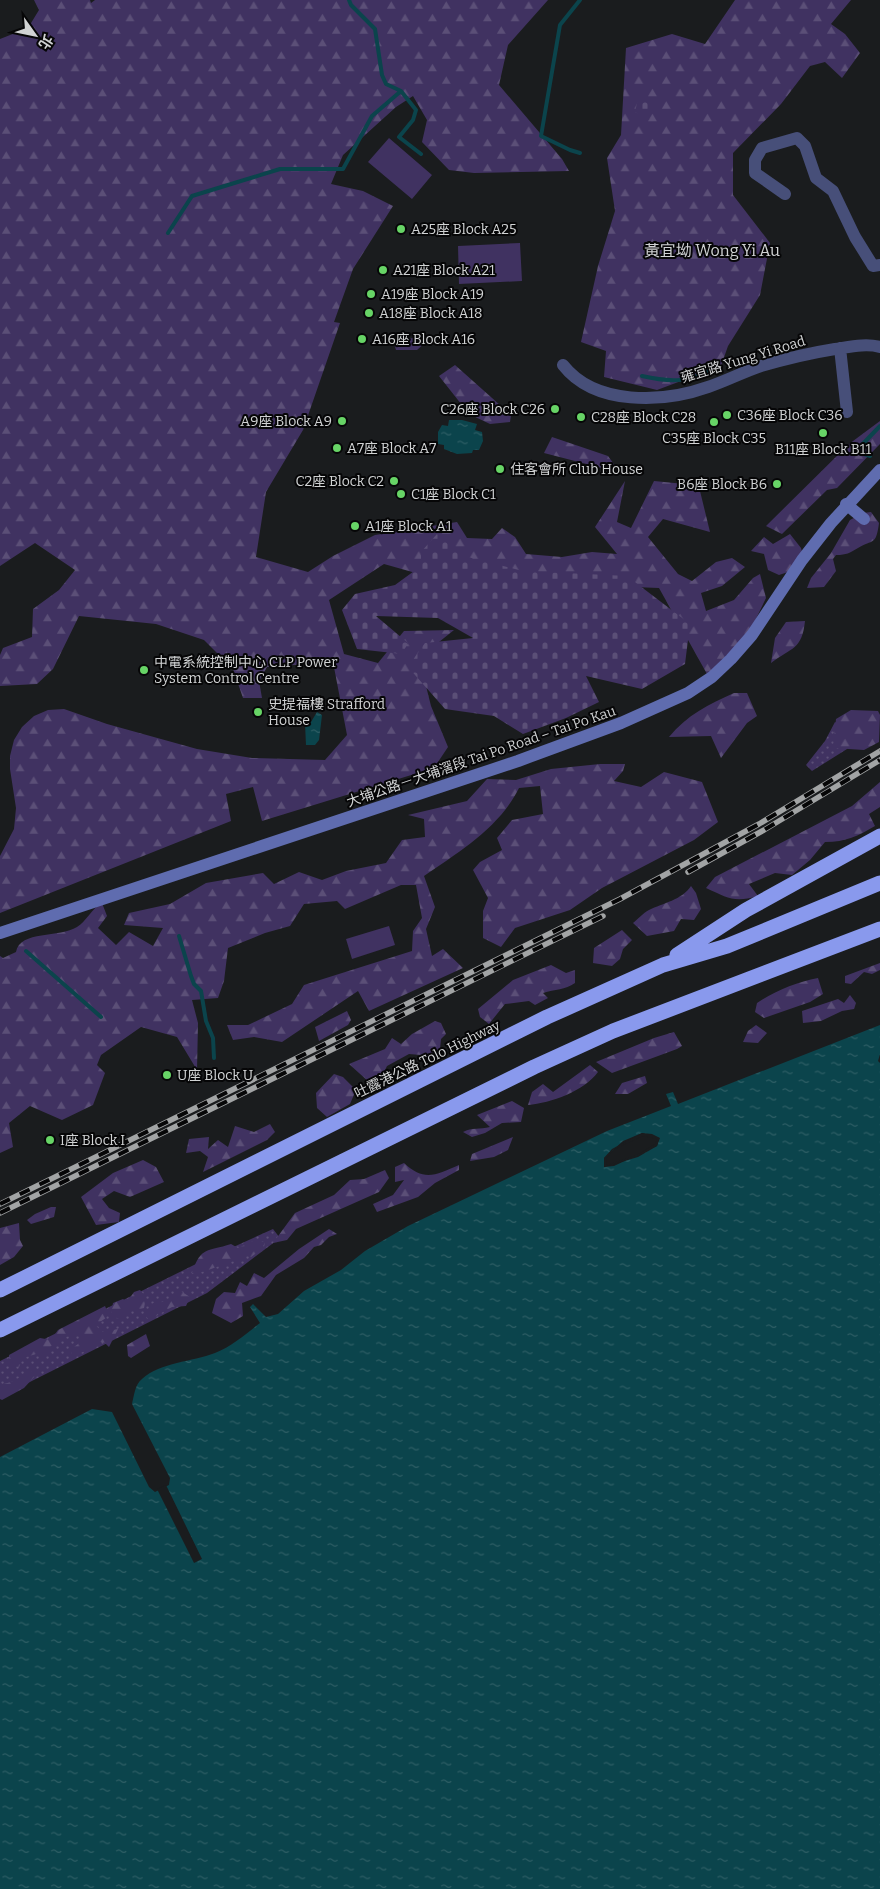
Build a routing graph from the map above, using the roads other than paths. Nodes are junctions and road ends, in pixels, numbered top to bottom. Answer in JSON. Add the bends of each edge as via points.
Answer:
{"nodes":[{"id":1,"x":786,"y":194,"type":"dead end"},
{"id":2,"x":880,"y":265,"type":"edge"},
{"id":3,"x":880,"y":347,"type":"edge"},
{"id":4,"x":840,"y":348,"type":"junction"},
{"id":5,"x":563,"y":365,"type":"dead end"},
{"id":6,"x":846,"y":412,"type":"dead end"},
{"id":7,"x":880,"y":470,"type":"edge"},
{"id":8,"x":846,"y":504,"type":"junction"},
{"id":9,"x":864,"y":519,"type":"dead end"},
{"id":10,"x":877,"y":837,"type":"edge"},
{"id":11,"x":880,"y":883,"type":"edge"},
{"id":12,"x":880,"y":929,"type":"edge"},
{"id":13,"x":0,"y":933,"type":"edge"},
{"id":14,"x":663,"y":965,"type":"junction"},
{"id":15,"x":0,"y":1290,"type":"edge"},
{"id":16,"x":0,"y":1330,"type":"edge"}],
"edges":[{"from":1,"to":2,"type":"street","via":[[755,173],[755,160],[762,148],[797,138],[805,146],[816,178],[833,191],[873,266]]},
{"from":3,"to":4,"type":"street","name":"雍宜路 Yung Yi Road"},
{"from":4,"to":5,"type":"street","name":"雍宜路 Yung Yi Road","via":[[778,361],[690,392],[652,398],[596,390],[577,380]]},
{"from":4,"to":6,"type":"street"},
{"from":7,"to":8,"type":"main road","name":"大埔公路－大埔滘段 Tai Po Road – Tai Po Kau"},
{"from":8,"to":9,"type":"main road"},
{"from":8,"to":13,"type":"main road","name":"大埔公路－大埔滘段 Tai Po Road – Tai Po Kau","via":[[737,653],[712,677],[688,693],[621,723],[518,761]]},
{"from":10,"to":14,"type":"highway","via":[[746,910]]},
{"from":11,"to":14,"type":"highway","name":"吐露港公路 Tolo Highway","via":[[727,946]]},
{"from":12,"to":16,"type":"highway","via":[[613,1032],[543,1063]]},
{"from":14,"to":15,"type":"highway","name":"吐露港公路 Tolo Highway","via":[[547,1017]]}]}
